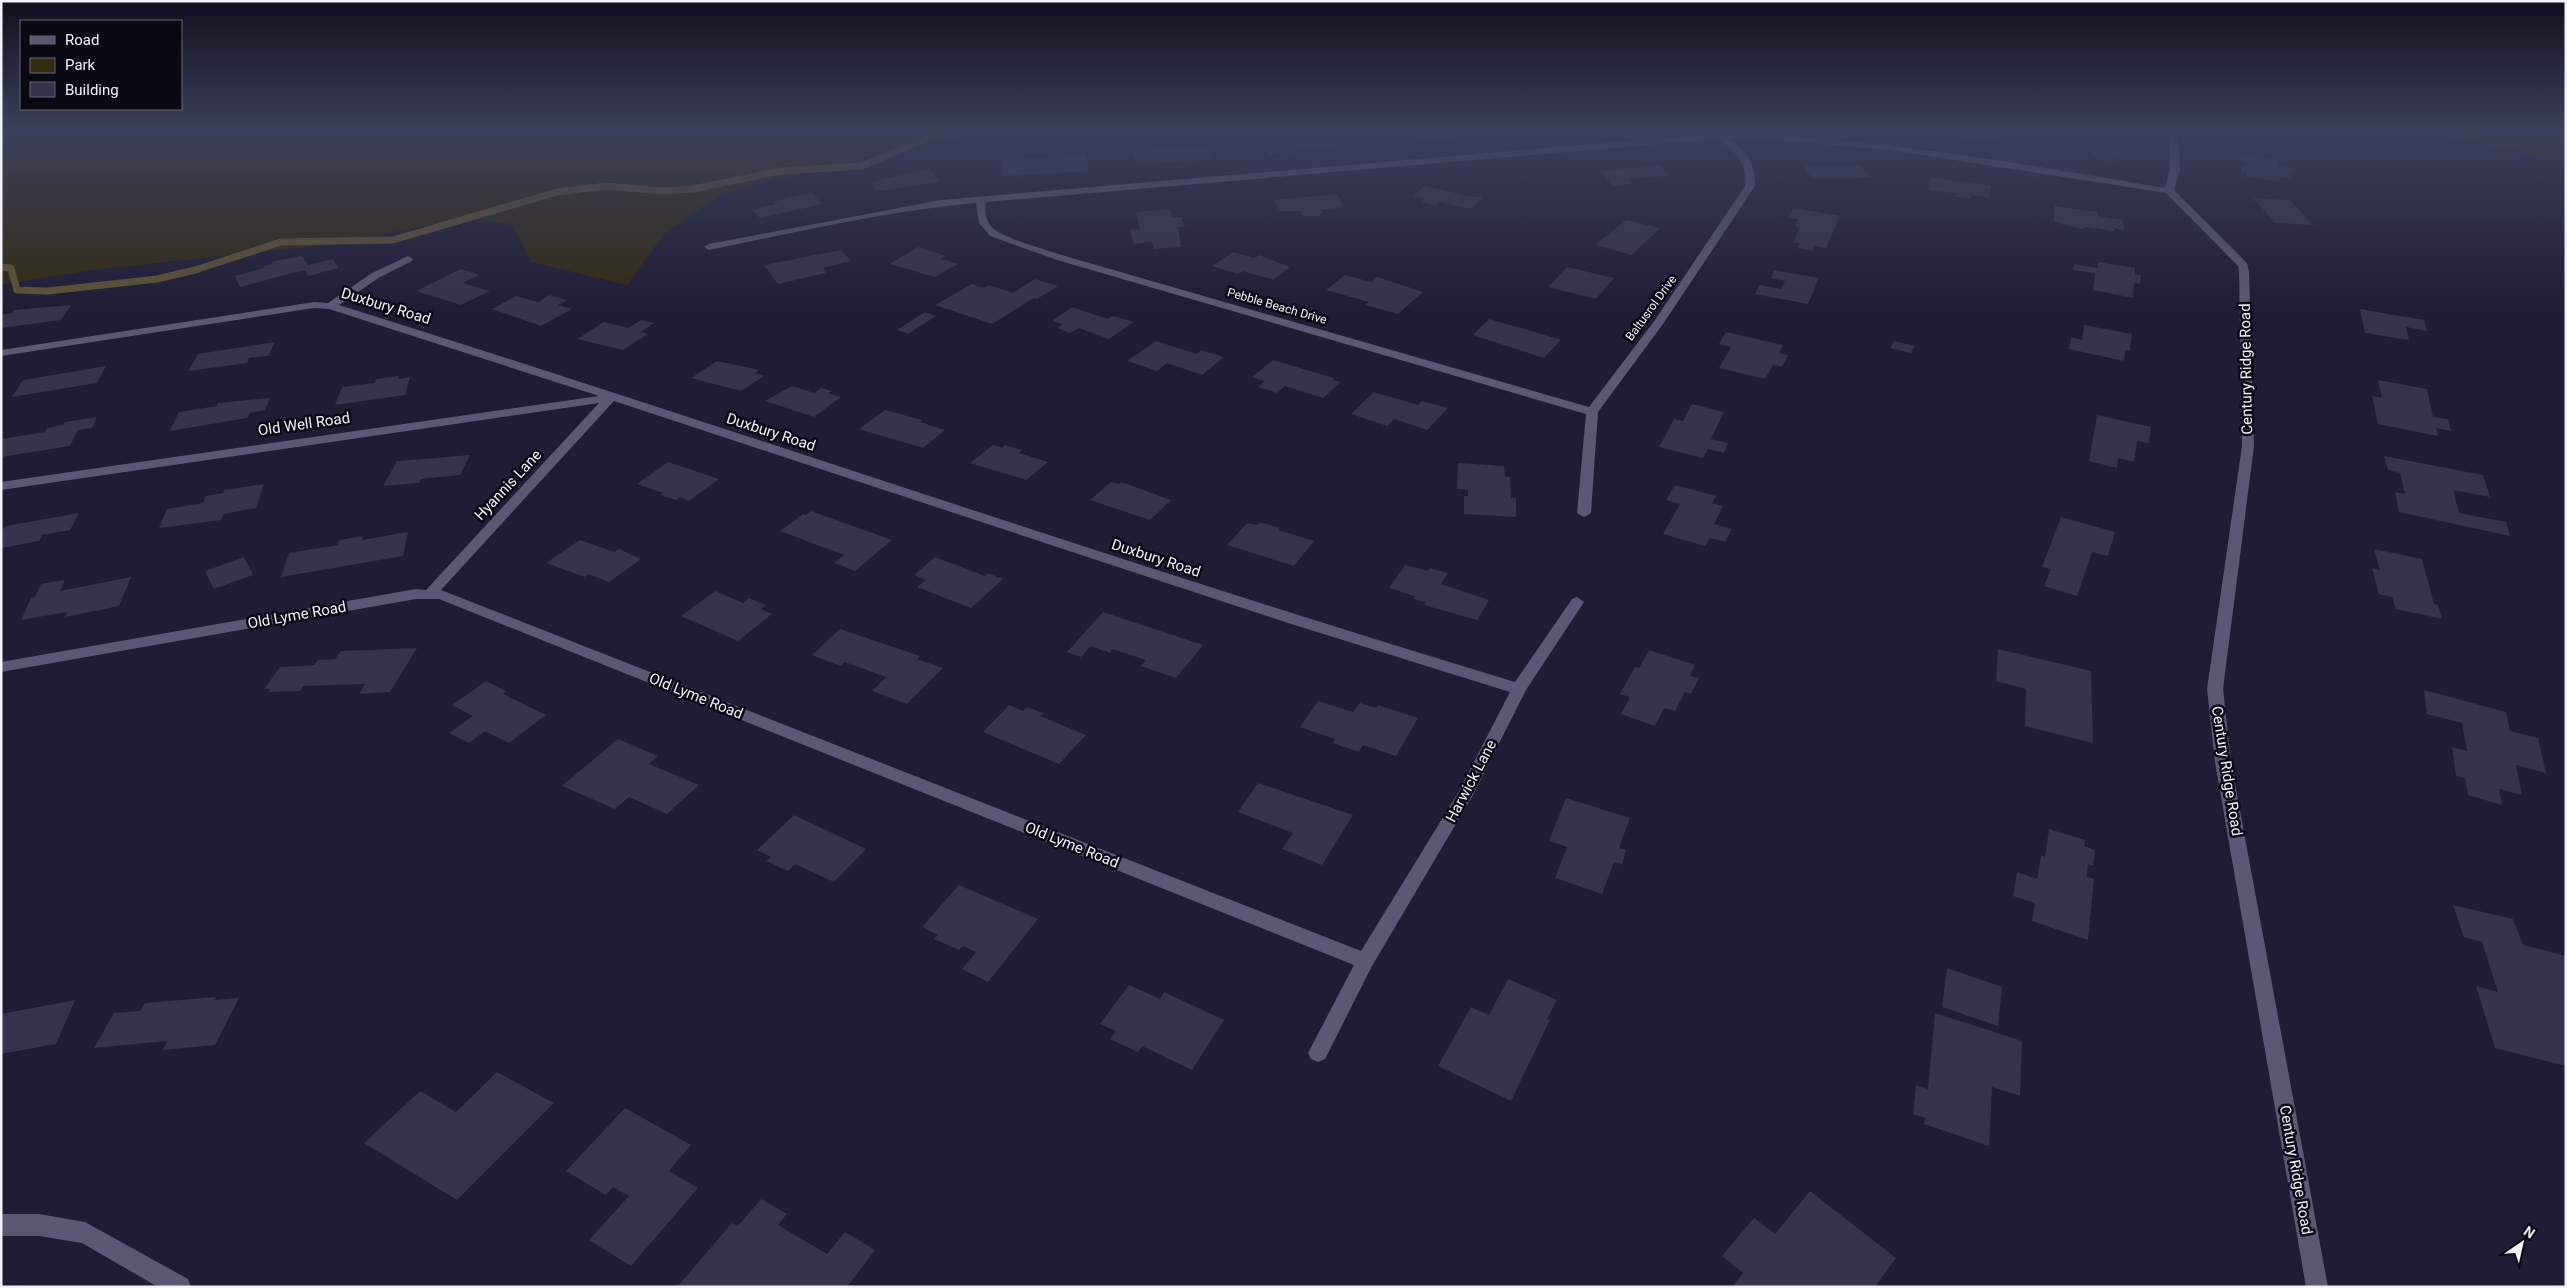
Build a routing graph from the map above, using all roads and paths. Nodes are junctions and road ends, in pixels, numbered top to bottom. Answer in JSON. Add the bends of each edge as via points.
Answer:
{"nodes":[{"id":1,"x":1095,"y":190,"type":"edge"},
{"id":2,"x":1747,"y":190,"type":"edge"},
{"id":3,"x":2163,"y":190,"type":"edge"},
{"id":4,"x":2169,"y":191,"type":"joint"},
{"id":5,"x":981,"y":200,"type":"junction"},
{"id":6,"x":710,"y":247,"type":"dead end"},
{"id":7,"x":408,"y":259,"type":"dead end"},
{"id":8,"x":330,"y":306,"type":"junction"},
{"id":9,"x":1,"y":353,"type":"edge"},
{"id":10,"x":611,"y":397,"type":"junction"},
{"id":11,"x":1592,"y":412,"type":"junction"},
{"id":12,"x":1,"y":486,"type":"edge"},
{"id":13,"x":1584,"y":513,"type":"dead end"},
{"id":14,"x":429,"y":595,"type":"junction"},
{"id":15,"x":1577,"y":602,"type":"dead end"},
{"id":16,"x":1,"y":668,"type":"edge"},
{"id":17,"x":1519,"y":689,"type":"junction"},
{"id":18,"x":1365,"y":961,"type":"junction"},
{"id":19,"x":1318,"y":1053,"type":"dead end"},
{"id":20,"x":1,"y":1225,"type":"edge"},
{"id":21,"x":180,"y":1287,"type":"edge"},
{"id":22,"x":2317,"y":1287,"type":"edge"}],
"edges":[{"from":1,"to":5,"type":"street"},
{"from":2,"to":11,"type":"street","name":"Baltusrol Drive","via":[[1664,314]]},
{"from":3,"to":4,"type":"street"},
{"from":4,"to":22,"type":"street","name":"Century Ridge Road","via":[[2243,265],[2248,446],[2215,690],[2223,762]]},
{"from":5,"to":6,"type":"street","via":[[875,214]]},
{"from":5,"to":11,"type":"street","name":"Pebble Beach Drive","via":[[980,214],[986,228],[994,234],[1061,258]]},
{"from":7,"to":8,"type":"street","via":[[376,275]]},
{"from":8,"to":9,"type":"street","name":"Duxbury Road","via":[[314,305]]},
{"from":8,"to":10,"type":"street","name":"Duxbury Road"},
{"from":10,"to":12,"type":"street","name":"Old Well Road"},
{"from":10,"to":14,"type":"street","name":"Hyannis Lane"},
{"from":10,"to":17,"type":"street","name":"Duxbury Road","via":[[1293,620]]},
{"from":11,"to":13,"type":"street"},
{"from":14,"to":16,"type":"street","name":"Old Lyme Road","via":[[406,596]]},
{"from":14,"to":18,"type":"street","name":"Old Lyme Road","via":[[441,595]]},
{"from":15,"to":17,"type":"street","name":"Harwick Lane"},
{"from":17,"to":18,"type":"street","name":"Harwick Lane","via":[[1465,795]]},
{"from":18,"to":19,"type":"street","name":"Harwick Lane"},
{"from":20,"to":21,"type":"street","via":[[39,1225],[85,1233]]}]}
